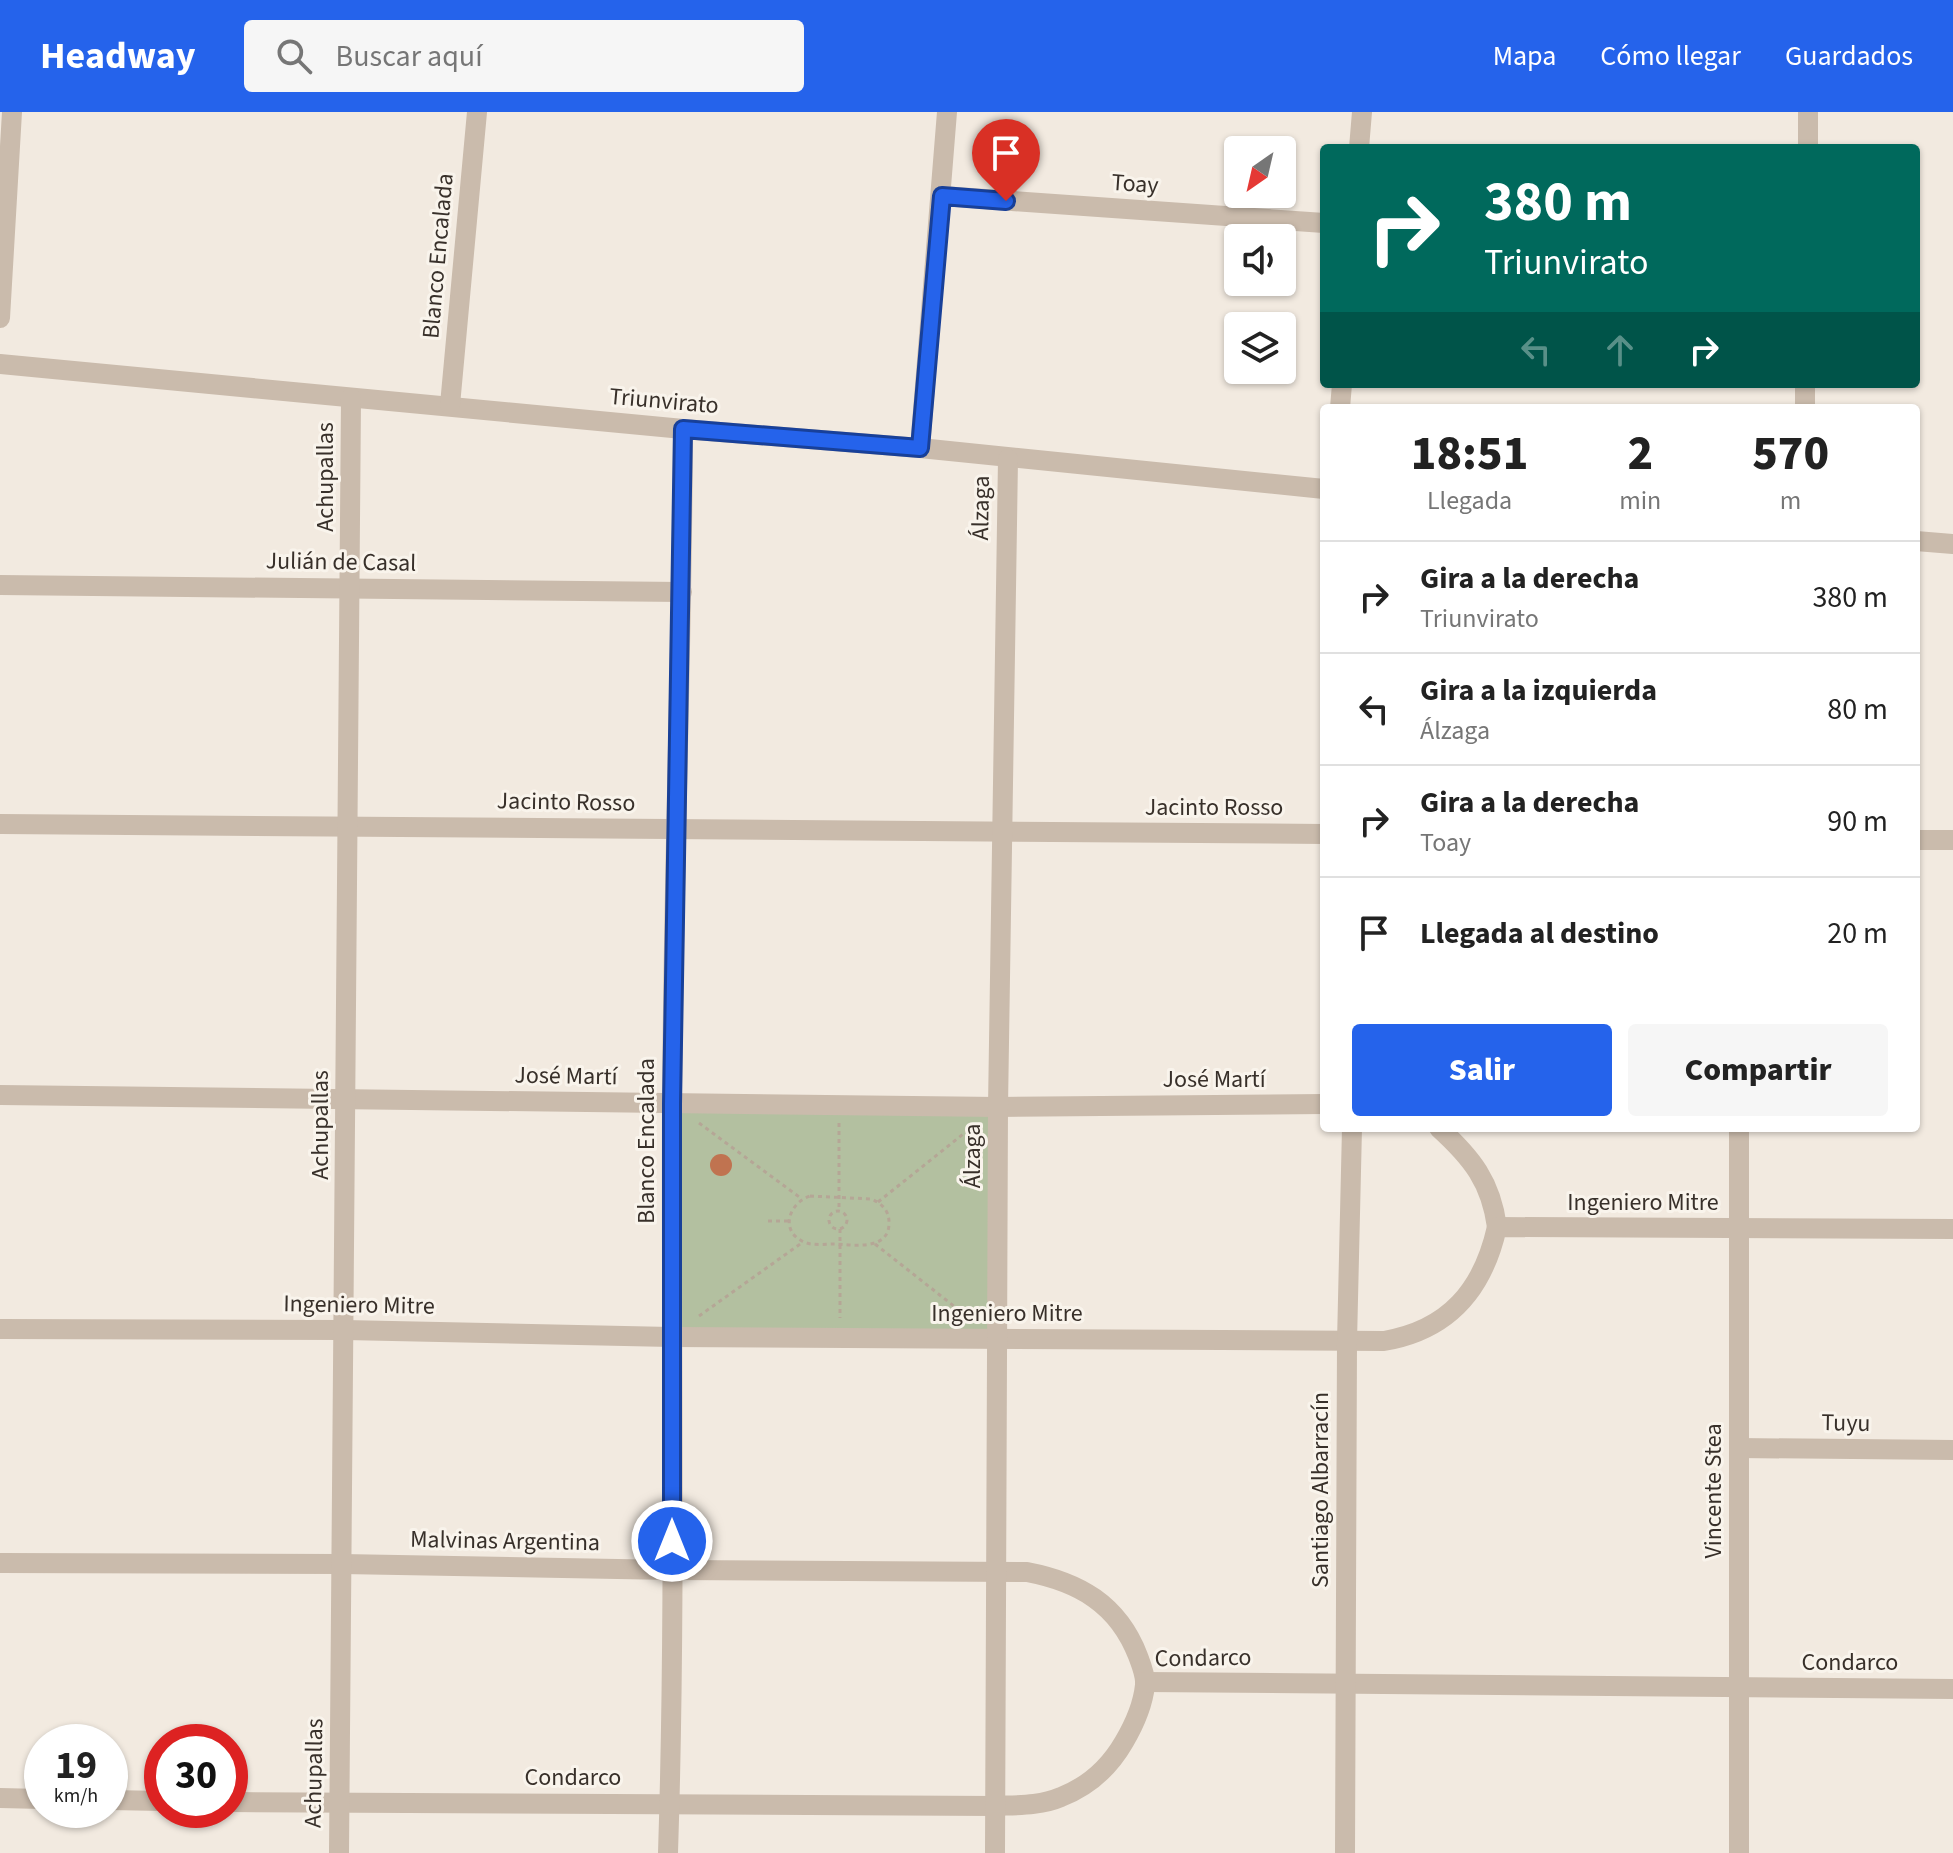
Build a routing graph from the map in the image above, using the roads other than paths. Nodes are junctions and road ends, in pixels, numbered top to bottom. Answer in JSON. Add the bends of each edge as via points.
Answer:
{"nodes":[{"id":1,"x":12,"y":112,"type":"edge"},
{"id":2,"x":477,"y":112,"type":"edge"},
{"id":3,"x":947,"y":112,"type":"edge"},
{"id":4,"x":1362,"y":112,"type":"edge"},
{"id":5,"x":1808,"y":112,"type":"edge"},
{"id":6,"x":1359,"y":144,"type":"edge"},
{"id":7,"x":1808,"y":144,"type":"edge"},
{"id":8,"x":942,"y":196,"type":"junction"},
{"id":9,"x":1320,"y":223,"type":"edge"},
{"id":10,"x":0,"y":318,"type":"edge"},
{"id":11,"x":0,"y":364,"type":"edge"},
{"id":12,"x":351,"y":398,"type":"junction"},
{"id":13,"x":450,"y":405,"type":"junction"},
{"id":14,"x":683,"y":429,"type":"junction"},
{"id":15,"x":920,"y":448,"type":"junction"},
{"id":16,"x":1008,"y":459,"type":"junction"},
{"id":17,"x":1320,"y":489,"type":"edge"},
{"id":18,"x":1920,"y":541,"type":"edge"},
{"id":19,"x":1953,"y":544,"type":"edge"},
{"id":20,"x":0,"y":585,"type":"edge"},
{"id":21,"x":350,"y":589,"type":"junction"},
{"id":22,"x":682,"y":592,"type":"junction"},
{"id":23,"x":0,"y":824,"type":"edge"},
{"id":24,"x":349,"y":825,"type":"junction"},
{"id":25,"x":676,"y":830,"type":"junction"},
{"id":26,"x":1003,"y":833,"type":"junction"},
{"id":27,"x":1320,"y":834,"type":"edge"},
{"id":28,"x":1920,"y":840,"type":"edge"},
{"id":29,"x":1953,"y":840,"type":"edge"},
{"id":30,"x":0,"y":1095,"type":"edge"},
{"id":31,"x":346,"y":1099,"type":"junction"},
{"id":32,"x":672,"y":1104,"type":"junction"},
{"id":33,"x":1320,"y":1104,"type":"edge"},
{"id":34,"x":998,"y":1107,"type":"junction"},
{"id":35,"x":1352,"y":1132,"type":"edge"},
{"id":36,"x":1443,"y":1132,"type":"edge"},
{"id":37,"x":1739,"y":1132,"type":"edge"},
{"id":38,"x":1497,"y":1227,"type":"junction"},
{"id":39,"x":1738,"y":1229,"type":"junction"},
{"id":40,"x":1953,"y":1229,"type":"edge"},
{"id":41,"x":0,"y":1329,"type":"edge"},
{"id":42,"x":345,"y":1330,"type":"junction"},
{"id":43,"x":671,"y":1337,"type":"junction"},
{"id":44,"x":997,"y":1339,"type":"junction"},
{"id":45,"x":1347,"y":1342,"type":"junction"},
{"id":46,"x":1739,"y":1448,"type":"junction"},
{"id":47,"x":1953,"y":1450,"type":"edge"},
{"id":48,"x":0,"y":1563,"type":"edge"},
{"id":49,"x":342,"y":1564,"type":"junction"},
{"id":50,"x":672,"y":1570,"type":"junction"},
{"id":51,"x":995,"y":1571,"type":"junction"},
{"id":52,"x":1145,"y":1682,"type":"junction"},
{"id":53,"x":1345,"y":1684,"type":"junction"},
{"id":54,"x":1740,"y":1688,"type":"junction"},
{"id":55,"x":1953,"y":1689,"type":"edge"},
{"id":56,"x":0,"y":1798,"type":"edge"},
{"id":57,"x":24,"y":1799,"type":"edge"},
{"id":58,"x":248,"y":1802,"type":"edge"},
{"id":59,"x":340,"y":1803,"type":"junction"},
{"id":60,"x":670,"y":1803,"type":"junction"},
{"id":61,"x":995,"y":1806,"type":"junction"},
{"id":62,"x":339,"y":1853,"type":"edge"},
{"id":63,"x":668,"y":1853,"type":"edge"},
{"id":64,"x":995,"y":1853,"type":"edge"},
{"id":65,"x":1345,"y":1853,"type":"edge"},
{"id":66,"x":1739,"y":1853,"type":"edge"}],
"edges":[{"from":1,"to":10,"type":"street"},
{"from":2,"to":13,"type":"street","name":"Blanco Encalada"},
{"from":3,"to":8,"type":"street"},
{"from":4,"to":6,"type":"street"},
{"from":5,"to":7,"type":"street"},
{"from":8,"to":9,"type":"street","name":"Toay"},
{"from":8,"to":15,"type":"street"},
{"from":11,"to":12,"type":"street","name":"Triunvirato"},
{"from":12,"to":13,"type":"street","name":"Triunvirato"},
{"from":12,"to":21,"type":"street","name":"Achupallas"},
{"from":13,"to":14,"type":"street","name":"Triunvirato"},
{"from":14,"to":15,"type":"street","name":"Triunvirato"},
{"from":14,"to":22,"type":"street","name":"Blanco Encalada"},
{"from":15,"to":16,"type":"street","name":"Triunvirato"},
{"from":16,"to":17,"type":"street","name":"Triunvirato"},
{"from":16,"to":26,"type":"street","name":"Álzaga"},
{"from":18,"to":19,"type":"street"},
{"from":20,"to":21,"type":"street","name":"Julián de Casal"},
{"from":21,"to":22,"type":"street","name":"Julián de Casal"},
{"from":21,"to":24,"type":"street","name":"Achupallas"},
{"from":22,"to":25,"type":"street","name":"Blanco Encalada"},
{"from":23,"to":24,"type":"street","name":"Jacinto Rosso"},
{"from":24,"to":25,"type":"street","name":"Jacinto Rosso"},
{"from":24,"to":31,"type":"street","name":"Achupallas"},
{"from":25,"to":26,"type":"street","name":"Jacinto Rosso"},
{"from":25,"to":32,"type":"street","name":"Blanco Encalada"},
{"from":26,"to":27,"type":"street","name":"Jacinto Rosso"},
{"from":26,"to":34,"type":"street","name":"Álzaga"},
{"from":28,"to":29,"type":"street"},
{"from":30,"to":31,"type":"street","name":"José Martí"},
{"from":31,"to":32,"type":"street","name":"José Martí"},
{"from":31,"to":42,"type":"street","name":"Achupallas"},
{"from":32,"to":34,"type":"street","name":"José Martí"},
{"from":32,"to":43,"type":"street","name":"Blanco Encalada"},
{"from":33,"to":34,"type":"street","name":"José Martí"},
{"from":34,"to":44,"type":"street","name":"Álzaga"},
{"from":35,"to":45,"type":"street","name":"Santiago Albarracín"},
{"from":36,"to":38,"type":"street","via":[[1490,1191]]},
{"from":37,"to":39,"type":"street","name":"Vincente Stea"},
{"from":38,"to":39,"type":"street","name":"Ingeniero Mitre"},
{"from":38,"to":45,"type":"street","name":"Ingeniero Mitre","via":[[1473,1286],[1444,1318],[1409,1337]]},
{"from":39,"to":40,"type":"street","name":"Ingeniero Mitre"},
{"from":39,"to":46,"type":"street","name":"Vincente Stea"},
{"from":41,"to":42,"type":"street","name":"Ingeniero Mitre"},
{"from":42,"to":43,"type":"street","name":"Ingeniero Mitre"},
{"from":42,"to":49,"type":"street","name":"Achupallas"},
{"from":43,"to":44,"type":"street","name":"Ingeniero Mitre"},
{"from":43,"to":50,"type":"street","name":"Blanco Encalada"},
{"from":44,"to":45,"type":"street","name":"Ingeniero Mitre"},
{"from":44,"to":51,"type":"street","name":"Álzaga"},
{"from":45,"to":53,"type":"street","name":"Santiago Albarracín"},
{"from":46,"to":47,"type":"street","name":"Tuyu"},
{"from":46,"to":54,"type":"street","name":"Vincente Stea"},
{"from":48,"to":49,"type":"street","name":"Malvinas Argentina"},
{"from":49,"to":50,"type":"street","name":"Malvinas Argentina"},
{"from":49,"to":59,"type":"street","name":"Achupallas"},
{"from":50,"to":51,"type":"street","name":"Malvinas Argentina"},
{"from":50,"to":60,"type":"street","name":"Blanco Encalada"},
{"from":51,"to":52,"type":"street","name":"Malvinas Argentina","via":[[1056,1578],[1092,1597],[1122,1625]]},
{"from":51,"to":61,"type":"street","name":"Álzaga"},
{"from":52,"to":53,"type":"street","name":"Condarco"},
{"from":52,"to":61,"type":"street","name":"Condarco","via":[[1128,1735],[1100,1774],[1041,1804]]},
{"from":53,"to":54,"type":"street","name":"Condarco"},
{"from":53,"to":65,"type":"street","name":"Santiago Albarracín"},
{"from":54,"to":55,"type":"street","name":"Condarco"},
{"from":54,"to":66,"type":"street","name":"Vincente Stea"},
{"from":56,"to":57,"type":"street"},
{"from":58,"to":59,"type":"street","name":"Condarco"},
{"from":59,"to":60,"type":"street","name":"Condarco"},
{"from":59,"to":62,"type":"street","name":"Achupallas"},
{"from":60,"to":61,"type":"street","name":"Condarco"},
{"from":60,"to":63,"type":"street","name":"Blanco Encalada"},
{"from":61,"to":64,"type":"street","name":"Álzaga"}]}
